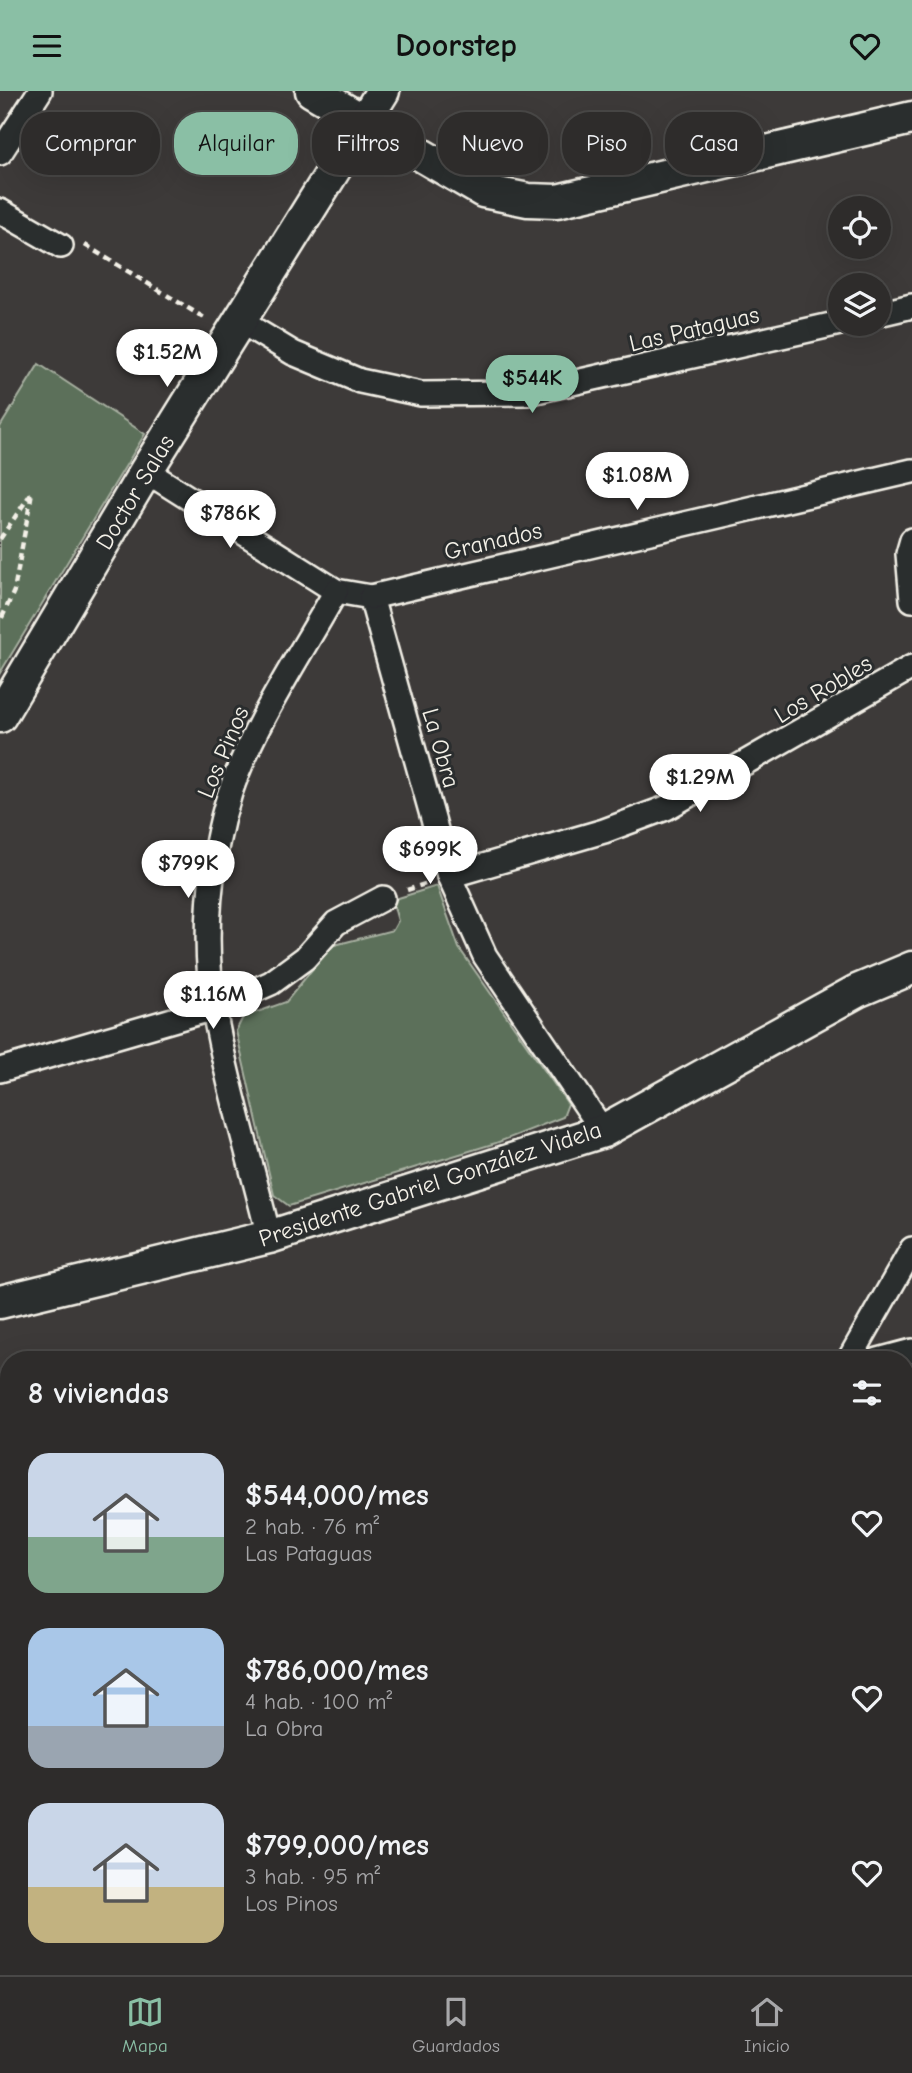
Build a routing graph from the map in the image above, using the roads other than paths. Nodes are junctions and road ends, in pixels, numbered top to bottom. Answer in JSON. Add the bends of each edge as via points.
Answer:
{"nodes":[{"id":1,"x":40,"y":91,"type":"edge"},
{"id":2,"x":312,"y":91,"type":"edge"},
{"id":3,"x":383,"y":91,"type":"edge"},
{"id":4,"x":347,"y":112,"type":"edge"},
{"id":5,"x":370,"y":112,"type":"edge"},
{"id":6,"x":912,"y":118,"type":"edge"},
{"id":7,"x":0,"y":153,"type":"edge"},
{"id":8,"x":424,"y":157,"type":"edge"},
{"id":9,"x":331,"y":175,"type":"edge"},
{"id":10,"x":0,"y":211,"type":"edge"},
{"id":11,"x":61,"y":246,"type":"road end"},
{"id":12,"x":912,"y":306,"type":"edge"},
{"id":13,"x":891,"y":311,"type":"edge"},
{"id":14,"x":828,"y":326,"type":"edge"},
{"id":15,"x":236,"y":328,"type":"junction"},
{"id":16,"x":146,"y":471,"type":"junction"},
{"id":17,"x":912,"y":471,"type":"edge"},
{"id":18,"x":912,"y":540,"type":"edge"},
{"id":19,"x":336,"y":591,"type":"junction"},
{"id":20,"x":371,"y":597,"type":"junction"},
{"id":21,"x":912,"y":600,"type":"edge"},
{"id":22,"x":912,"y":667,"type":"edge"},
{"id":23,"x":0,"y":716,"type":"edge"},
{"id":24,"x":450,"y":876,"type":"junction"},
{"id":25,"x":383,"y":898,"type":"road end"},
{"id":26,"x":912,"y":968,"type":"edge"},
{"id":27,"x":214,"y":1008,"type":"junction"},
{"id":28,"x":0,"y":1070,"type":"edge"},
{"id":29,"x":603,"y":1131,"type":"junction"},
{"id":30,"x":269,"y":1237,"type":"junction"},
{"id":31,"x":912,"y":1249,"type":"edge"},
{"id":32,"x":0,"y":1302,"type":"edge"},
{"id":33,"x":854,"y":1351,"type":"edge"}],
"edges":[{"from":1,"to":7,"type":"street"},
{"from":2,"to":4,"type":"main road"},
{"from":3,"to":5,"type":"main road","name":"Doctor Salas"},
{"from":6,"to":8,"type":"main road","via":[[557,201],[483,191]]},
{"from":9,"to":15,"type":"main road","name":"Doctor Salas"},
{"from":10,"to":11,"type":"street"},
{"from":12,"to":13,"type":"street"},
{"from":14,"to":15,"type":"street","name":"Las Pataguas","via":[[527,393],[421,394],[360,380]]},
{"from":15,"to":16,"type":"main road","name":"Doctor Salas"},
{"from":16,"to":19,"type":"street"},
{"from":16,"to":23,"type":"main road","name":"Doctor Salas"},
{"from":17,"to":20,"type":"street","name":"Granados"},
{"from":18,"to":21,"type":"street","via":[[908,554]]},
{"from":19,"to":20,"type":"street"},
{"from":19,"to":27,"type":"street","name":"Los Pinos","via":[[253,739],[230,792],[216,843],[208,914]]},
{"from":20,"to":24,"type":"street","name":"La Obra"},
{"from":22,"to":24,"type":"street","name":"Los Robles","via":[[666,808]]},
{"from":24,"to":29,"type":"street","name":"La Obra","via":[[485,955]]},
{"from":25,"to":27,"type":"street","via":[[336,923],[305,958],[271,983]]},
{"from":26,"to":29,"type":"main road","name":"Presidente Gabriel González Videla","via":[[857,991]]},
{"from":27,"to":28,"type":"street"},
{"from":27,"to":30,"type":"street","name":"Los Pinos"},
{"from":29,"to":30,"type":"main road","name":"Presidente Gabriel González Videla"},
{"from":30,"to":32,"type":"main road","name":"Presidente Gabriel González Videla"},
{"from":31,"to":33,"type":"street"}]}
